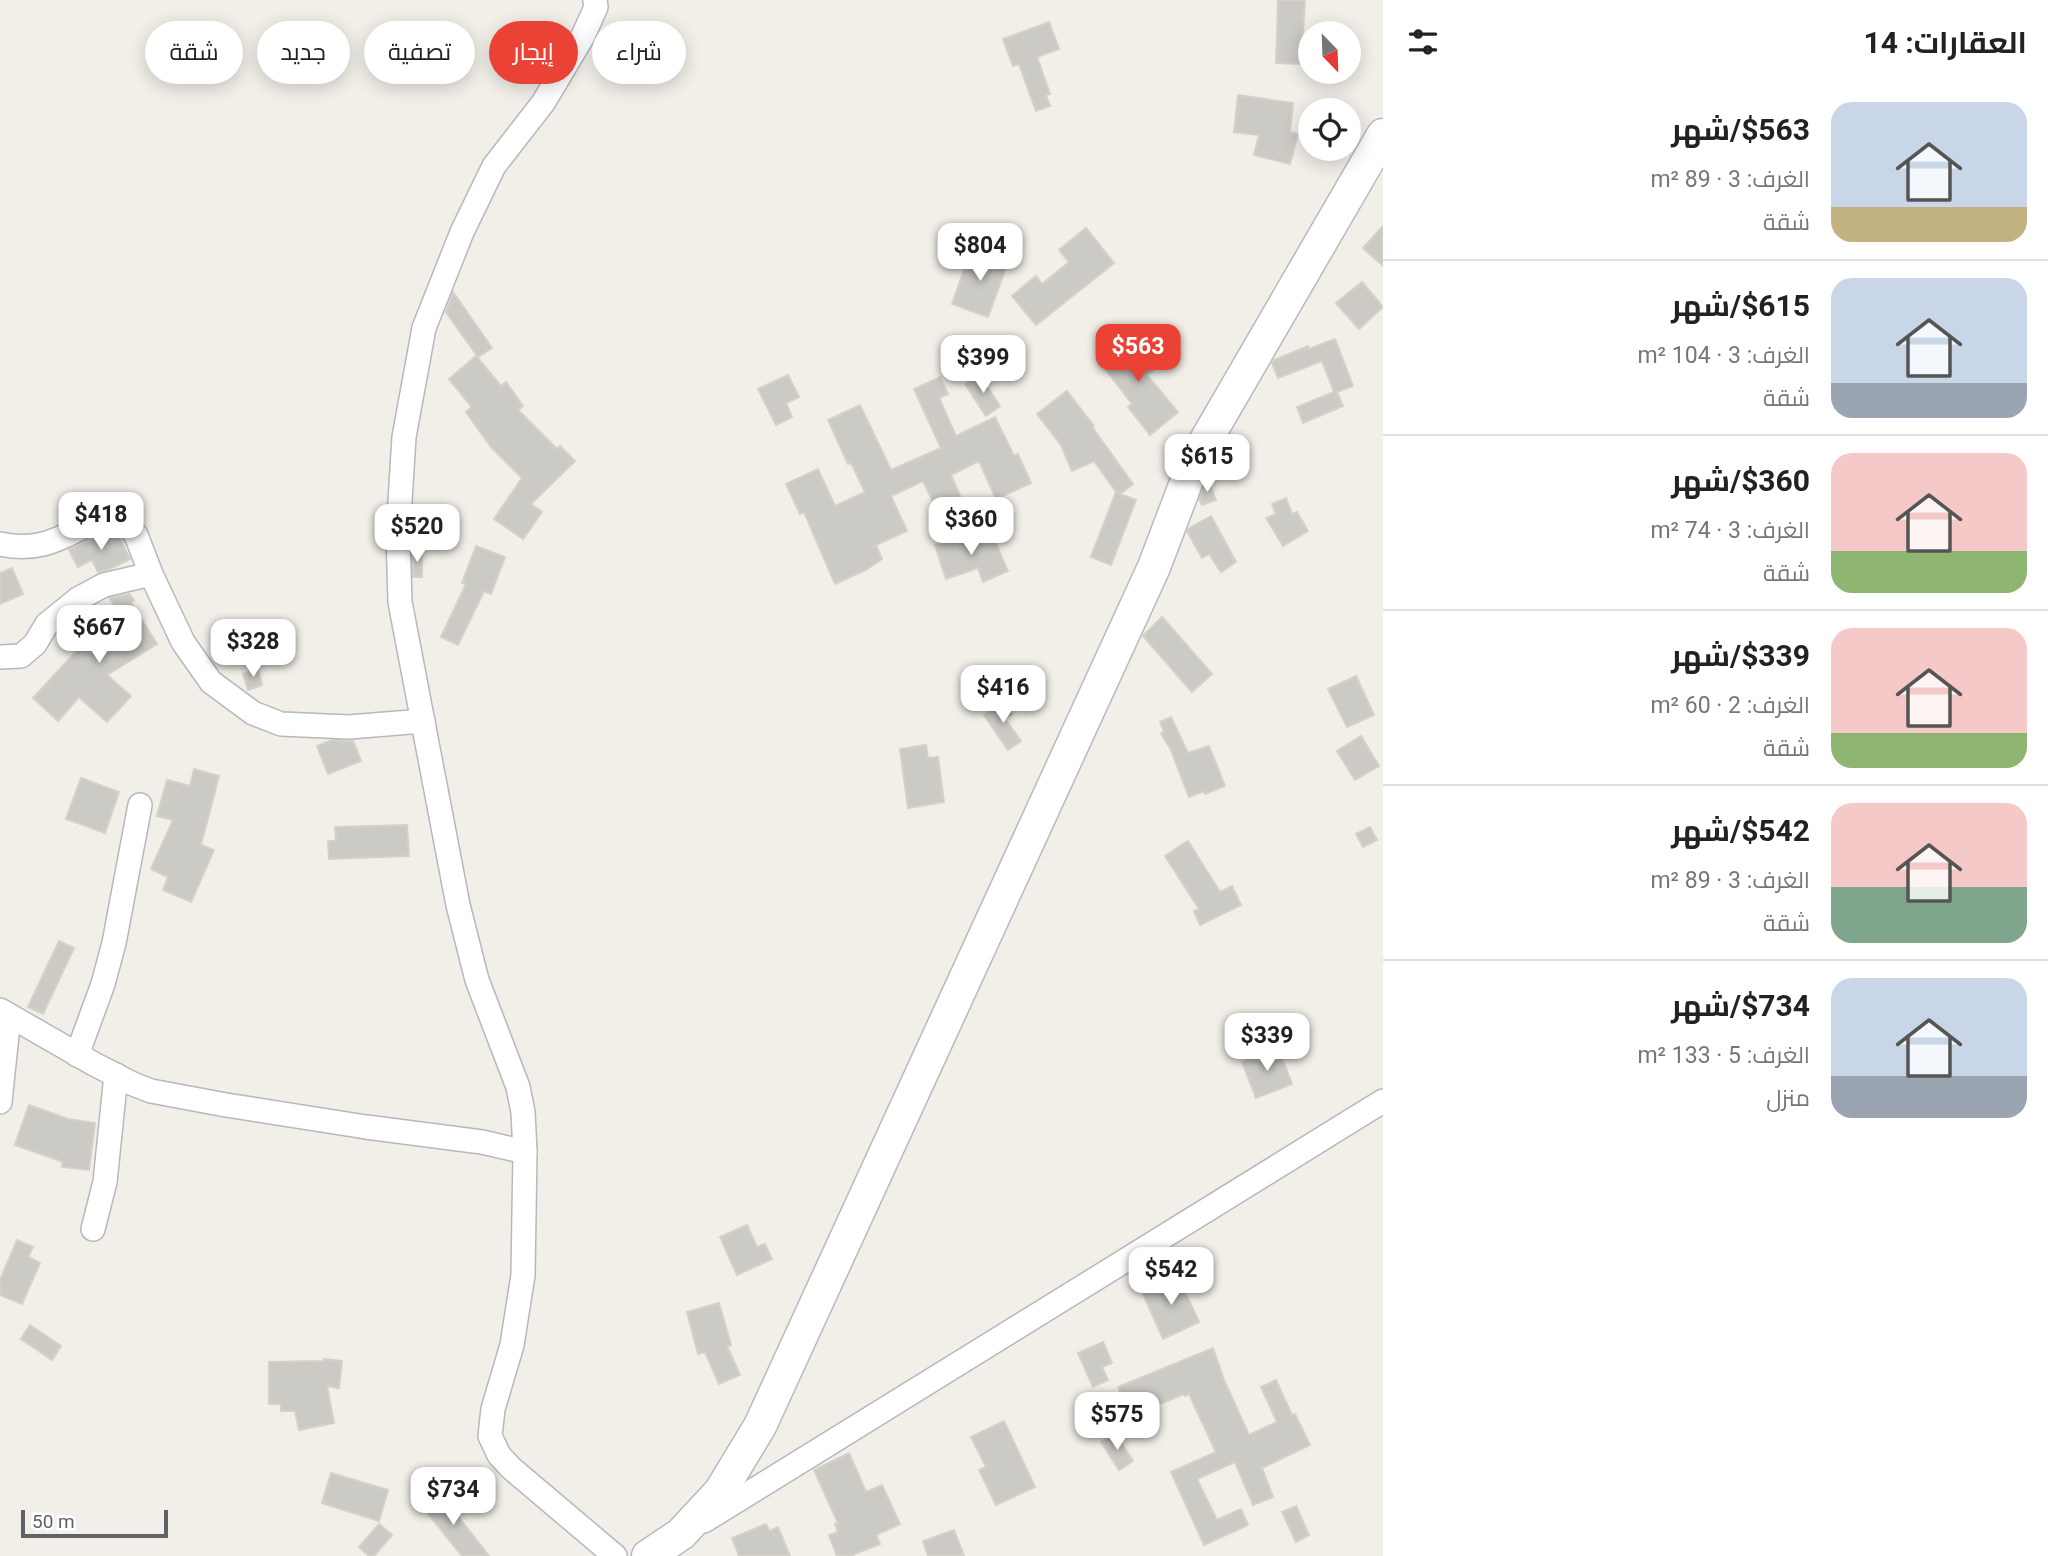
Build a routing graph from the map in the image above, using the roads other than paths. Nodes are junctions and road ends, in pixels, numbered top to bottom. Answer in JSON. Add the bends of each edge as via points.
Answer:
{"nodes":[{"id":1,"x":595,"y":0,"type":"edge"},
{"id":2,"x":1383,"y":135,"type":"edge"},
{"id":3,"x":0,"y":544,"type":"edge"},
{"id":4,"x":151,"y":574,"type":"junction"},
{"id":5,"x":0,"y":657,"type":"edge"},
{"id":6,"x":423,"y":721,"type":"junction"},
{"id":7,"x":140,"y":805,"type":"dead end"},
{"id":8,"x":4,"y":1013,"type":"edge"},
{"id":9,"x":77,"y":1055,"type":"junction"},
{"id":10,"x":116,"y":1075,"type":"junction"},
{"id":11,"x":1383,"y":1101,"type":"edge"},
{"id":12,"x":0,"y":1102,"type":"edge"},
{"id":13,"x":525,"y":1152,"type":"junction"},
{"id":14,"x":93,"y":1229,"type":"dead end"},
{"id":15,"x":681,"y":1534,"type":"junction"},
{"id":16,"x":615,"y":1556,"type":"edge"},
{"id":17,"x":648,"y":1556,"type":"edge"}],
"edges":[{"from":1,"to":6,"type":"street","via":[[583,36],[544,103],[494,166],[424,328],[404,437],[398,534],[400,602]]},
{"from":2,"to":15,"type":"street","via":[[1195,459],[1149,579],[760,1426],[720,1492]]},
{"from":3,"to":4,"type":"street","via":[[19,548],[48,545],[109,515],[122,519],[136,536]]},
{"from":4,"to":5,"type":"street","via":[[104,585],[78,599],[47,624],[21,656]]},
{"from":4,"to":6,"type":"street","via":[[183,642],[211,682],[253,713],[281,724],[349,727]]},
{"from":6,"to":13,"type":"street","via":[[457,905],[477,980],[518,1087]]},
{"from":7,"to":9,"type":"street","via":[[114,943]]},
{"from":8,"to":9,"type":"street"},
{"from":8,"to":12,"type":"street"},
{"from":9,"to":10,"type":"street"},
{"from":10,"to":13,"type":"street","via":[[152,1091],[226,1105]]},
{"from":10,"to":14,"type":"street","via":[[105,1182]]},
{"from":11,"to":15,"type":"street"},
{"from":13,"to":16,"type":"street","via":[[523,1275],[490,1436],[511,1468]]},
{"from":15,"to":17,"type":"street"}]}
